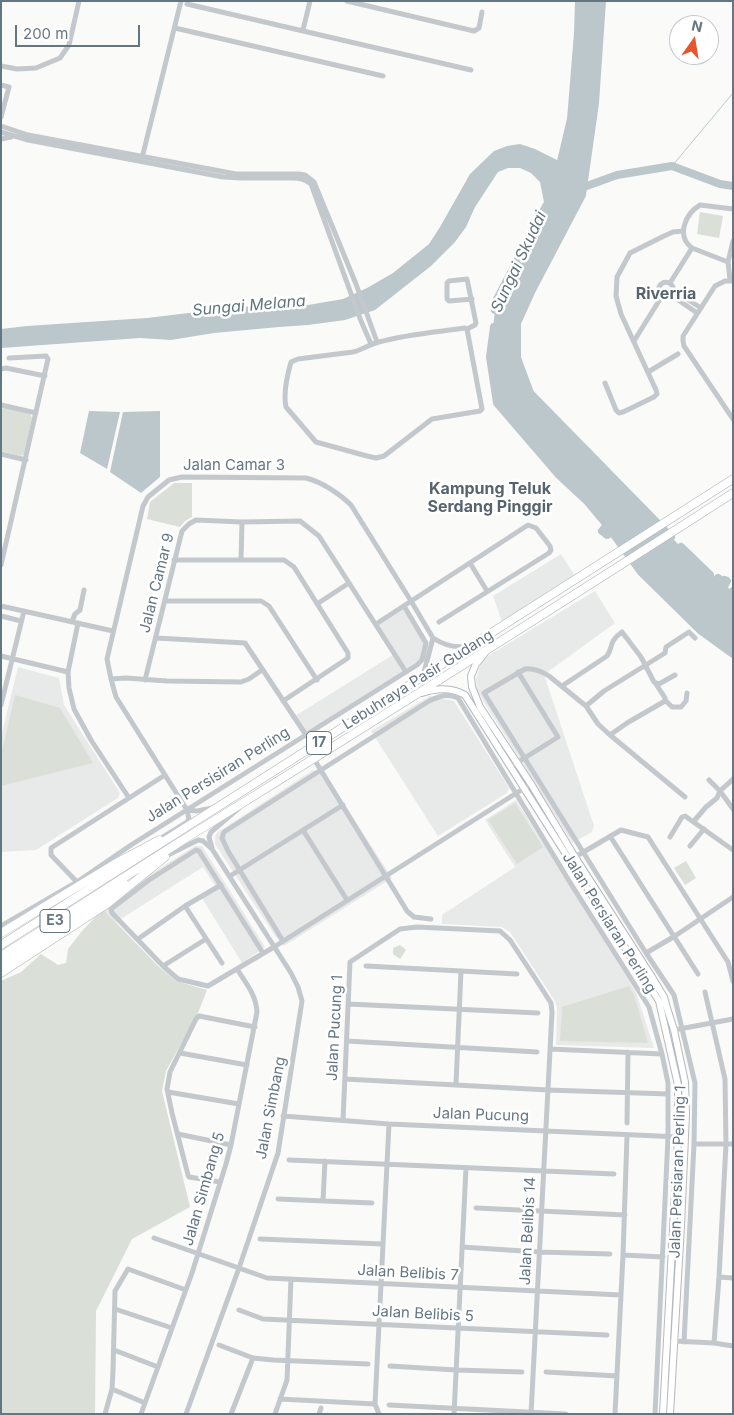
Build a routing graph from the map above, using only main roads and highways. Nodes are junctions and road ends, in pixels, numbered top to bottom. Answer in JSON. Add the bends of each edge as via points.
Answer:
{"nodes":[{"id":1,"x":733,"y":479,"type":"edge"},
{"id":2,"x":733,"y":493,"type":"edge"},
{"id":3,"x":487,"y":650,"type":"junction"},
{"id":4,"x":409,"y":698,"type":"junction"},
{"id":5,"x":200,"y":829,"type":"junction"},
{"id":6,"x":172,"y":837,"type":"junction"},
{"id":7,"x":147,"y":871,"type":"junction"},
{"id":8,"x":103,"y":879,"type":"joint"},
{"id":9,"x":109,"y":887,"type":"joint"},
{"id":10,"x":1,"y":933,"type":"edge"},
{"id":11,"x":1,"y":945,"type":"edge"},
{"id":12,"x":1,"y":956,"type":"edge"},
{"id":13,"x":1,"y":965,"type":"edge"},
{"id":14,"x":1,"y":973,"type":"edge"},
{"id":15,"x":681,"y":1137,"type":"junction"},
{"id":16,"x":663,"y":1414,"type":"edge"},
{"id":17,"x":670,"y":1414,"type":"edge"}],
"edges":[{"from":1,"to":6,"type":"highway","name":"Lebuhraya Pasir Gudang","number":"17"},
{"from":2,"to":3,"type":"highway","name":"Lebuhraya Pasir Gudang","number":"17"},
{"from":3,"to":4,"type":"highway","name":"Lebuhraya Pasir Gudang","number":"17"},
{"from":3,"to":15,"type":"main road","name":"Jalan Persiaran Perling","via":[[472,672],[472,687],[480,707],[665,1002],[684,1082]]},
{"from":4,"to":5,"type":"highway","name":"Lebuhraya Pasir Gudang","number":"17"},
{"from":4,"to":15,"type":"main road","name":"Jalan Persiaran Perling","via":[[438,689],[465,695],[658,1001],[678,1085]]},
{"from":5,"to":7,"type":"highway"},
{"from":5,"to":9,"type":"highway","name":"Lebuhraya Pasir Gudang","number":"17"},
{"from":6,"to":8,"type":"highway","name":"Lebuhraya Pasir Gudang","number":"17"},
{"from":6,"to":10,"type":"highway","via":[[158,840],[118,862]]},
{"from":7,"to":13,"type":"highway"},
{"from":7,"to":14,"type":"highway","via":[[107,904]]},
{"from":8,"to":11,"type":"highway","name":"Lebuhraya Pasir Gudang","number":"E3"},
{"from":9,"to":12,"type":"highway","name":"Lebuhraya Pasir Gudang","number":"E3"},
{"from":15,"to":16,"type":"main road","name":"Jalan Persiaran Perling"},
{"from":15,"to":17,"type":"main road","name":"Jalan Persiaran Perling"}]}
